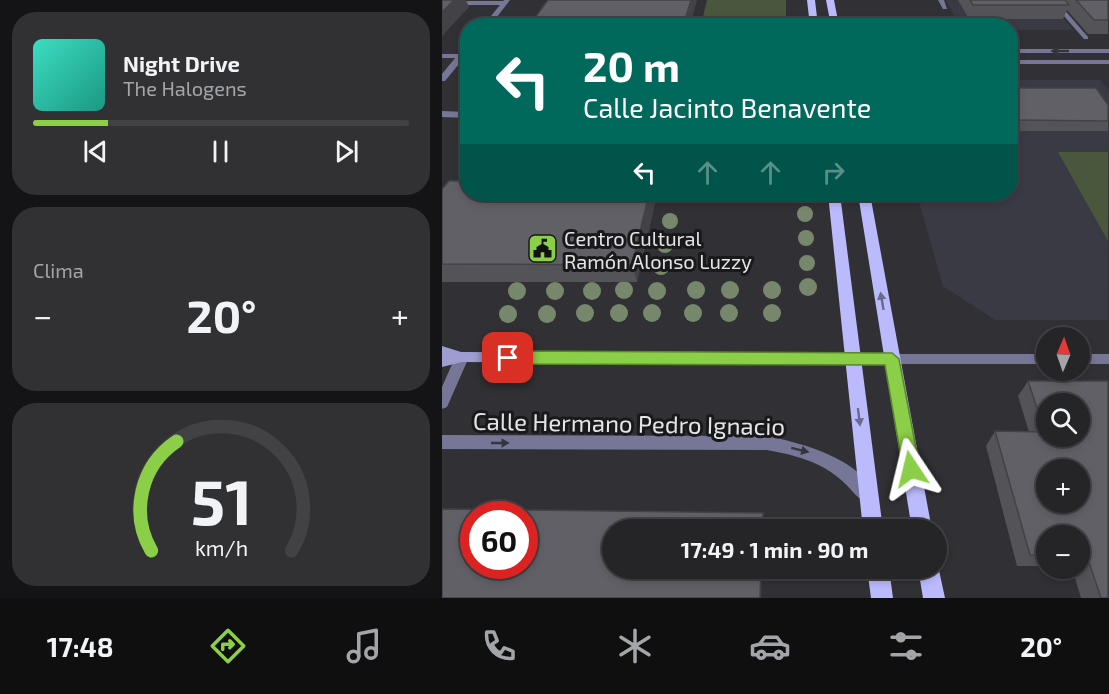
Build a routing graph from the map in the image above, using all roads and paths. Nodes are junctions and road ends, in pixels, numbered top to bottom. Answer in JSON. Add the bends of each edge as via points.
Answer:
{"nodes":[{"id":1,"x":811,"y":0,"type":"edge"},
{"id":2,"x":830,"y":0,"type":"edge"},
{"id":3,"x":941,"y":0,"type":"edge"},
{"id":4,"x":1053,"y":0,"type":"edge"},
{"id":5,"x":506,"y":2,"type":"edge"},
{"id":6,"x":442,"y":3,"type":"edge"},
{"id":7,"x":945,"y":8,"type":"dead end"},
{"id":8,"x":493,"y":18,"type":"edge"},
{"id":9,"x":813,"y":18,"type":"edge"},
{"id":10,"x":833,"y":18,"type":"edge"},
{"id":11,"x":1086,"y":38,"type":"edge"},
{"id":12,"x":1018,"y":51,"type":"edge"},
{"id":13,"x":1108,"y":51,"type":"edge"},
{"id":14,"x":442,"y":56,"type":"edge"},
{"id":15,"x":460,"y":56,"type":"edge"},
{"id":16,"x":460,"y":57,"type":"edge"},
{"id":17,"x":1018,"y":62,"type":"edge"},
{"id":18,"x":1108,"y":62,"type":"edge"},
{"id":19,"x":442,"y":79,"type":"edge"},
{"id":20,"x":442,"y":114,"type":"edge"},
{"id":21,"x":460,"y":115,"type":"edge"},
{"id":22,"x":835,"y":201,"type":"edge"},
{"id":23,"x":865,"y":201,"type":"edge"},
{"id":24,"x":442,"y":351,"type":"edge"},
{"id":25,"x":462,"y":357,"type":"junction"},
{"id":26,"x":852,"y":359,"type":"junction"},
{"id":27,"x":892,"y":359,"type":"junction"},
{"id":28,"x":1036,"y":359,"type":"edge"},
{"id":29,"x":1090,"y":359,"type":"edge"},
{"id":30,"x":1108,"y":359,"type":"edge"},
{"id":31,"x":442,"y":362,"type":"edge"},
{"id":32,"x":442,"y":403,"type":"edge"},
{"id":33,"x":442,"y":442,"type":"edge"},
{"id":34,"x":870,"y":499,"type":"junction"},
{"id":35,"x":872,"y":519,"type":"edge"},
{"id":36,"x":920,"y":519,"type":"edge"},
{"id":37,"x":879,"y":579,"type":"edge"},
{"id":38,"x":931,"y":579,"type":"edge"},
{"id":39,"x":882,"y":598,"type":"edge"},
{"id":40,"x":934,"y":598,"type":"edge"}],
"edges":[{"from":1,"to":9,"type":"main road"},
{"from":2,"to":10,"type":"main road"},
{"from":3,"to":7,"type":"street"},
{"from":4,"to":11,"type":"street"},
{"from":5,"to":6,"type":"street"},
{"from":5,"to":8,"type":"street"},
{"from":13,"to":12,"type":"street","one_way":true},
{"from":14,"to":15,"type":"street"},
{"from":16,"to":19,"type":"street"},
{"from":17,"to":18,"type":"street"},
{"from":20,"to":21,"type":"street"},
{"from":22,"to":26,"type":"main road"},
{"from":27,"to":23,"type":"main road","one_way":true},
{"from":24,"to":25,"type":"main road"},
{"from":25,"to":26,"type":"main road"},
{"from":25,"to":31,"type":"main road"},
{"from":25,"to":32,"type":"street"},
{"from":26,"to":27,"type":"main road"},
{"from":26,"to":34,"type":"main road","one_way":true},
{"from":27,"to":28,"type":"street"},
{"from":27,"to":36,"type":"main road"},
{"from":29,"to":30,"type":"street"},
{"from":33,"to":34,"type":"street","name":"Calle Hermano Pedro Ignacio","one_way":true,"via":[[767,443],[820,456],[841,469]]},
{"from":34,"to":35,"type":"main road"},
{"from":37,"to":39,"type":"main road"},
{"from":38,"to":40,"type":"main road"}]}
